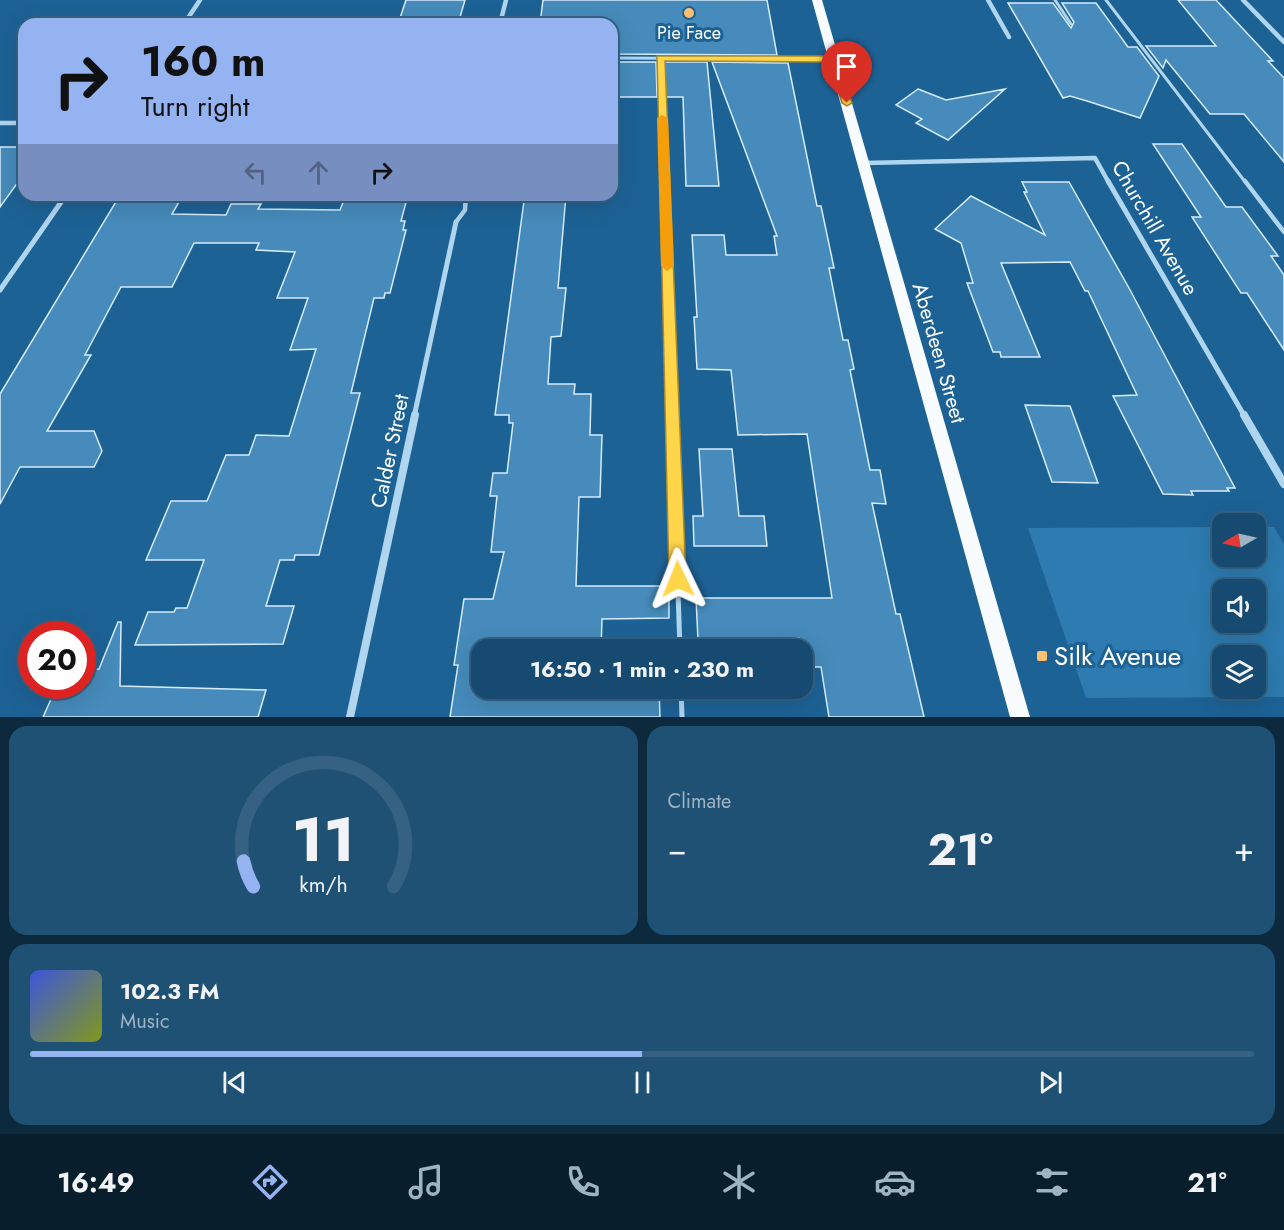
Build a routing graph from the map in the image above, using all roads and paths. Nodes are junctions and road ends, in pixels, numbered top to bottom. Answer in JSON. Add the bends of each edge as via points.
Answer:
{"nodes":[{"id":1,"x":200,"y":0,"type":"edge"},
{"id":2,"x":506,"y":0,"type":"edge"},
{"id":3,"x":817,"y":0,"type":"edge"},
{"id":4,"x":988,"y":0,"type":"edge"},
{"id":5,"x":1055,"y":0,"type":"edge"},
{"id":6,"x":1106,"y":0,"type":"edge"},
{"id":7,"x":1243,"y":0,"type":"edge"},
{"id":8,"x":188,"y":18,"type":"edge"},
{"id":9,"x":502,"y":18,"type":"edge"},
{"id":10,"x":1071,"y":24,"type":"dead end"},
{"id":11,"x":1009,"y":37,"type":"dead end"},
{"id":12,"x":1284,"y":42,"type":"edge"},
{"id":13,"x":618,"y":58,"type":"edge"},
{"id":14,"x":660,"y":58,"type":"junction"},
{"id":15,"x":834,"y":59,"type":"junction"},
{"id":16,"x":0,"y":123,"type":"edge"},
{"id":17,"x":18,"y":123,"type":"edge"},
{"id":18,"x":864,"y":163,"type":"junction"},
{"id":19,"x":62,"y":201,"type":"edge"},
{"id":20,"x":466,"y":201,"type":"edge"},
{"id":21,"x":456,"y":222,"type":"joint"},
{"id":22,"x":1284,"y":232,"type":"edge"},
{"id":23,"x":0,"y":290,"type":"edge"},
{"id":24,"x":1284,"y":484,"type":"edge"},
{"id":25,"x":680,"y":639,"type":"edge"},
{"id":26,"x":681,"y":699,"type":"edge"},
{"id":27,"x":350,"y":717,"type":"edge"},
{"id":28,"x":682,"y":717,"type":"edge"},
{"id":29,"x":1020,"y":717,"type":"edge"}],
"edges":[{"from":1,"to":8,"type":"street"},
{"from":2,"to":9,"type":"street"},
{"from":3,"to":15,"type":"main road","name":"Aberdeen Street"},
{"from":4,"to":11,"type":"street"},
{"from":5,"to":10,"type":"lane"},
{"from":6,"to":22,"type":"lane"},
{"from":7,"to":12,"type":"street"},
{"from":13,"to":14,"type":"lane"},
{"from":14,"to":15,"type":"lane"},
{"from":14,"to":25,"type":"lane"},
{"from":15,"to":18,"type":"main road","name":"Aberdeen Street"},
{"from":16,"to":17,"type":"street"},
{"from":18,"to":24,"type":"street","name":"Churchill Avenue","via":[[1095,158]]},
{"from":18,"to":29,"type":"main road","name":"Aberdeen Street"},
{"from":19,"to":23,"type":"street"},
{"from":20,"to":21,"type":"lane","name":"Calder Street","via":[[465,210]]},
{"from":21,"to":27,"type":"street","name":"Calder Street"},
{"from":26,"to":28,"type":"lane"}]}
